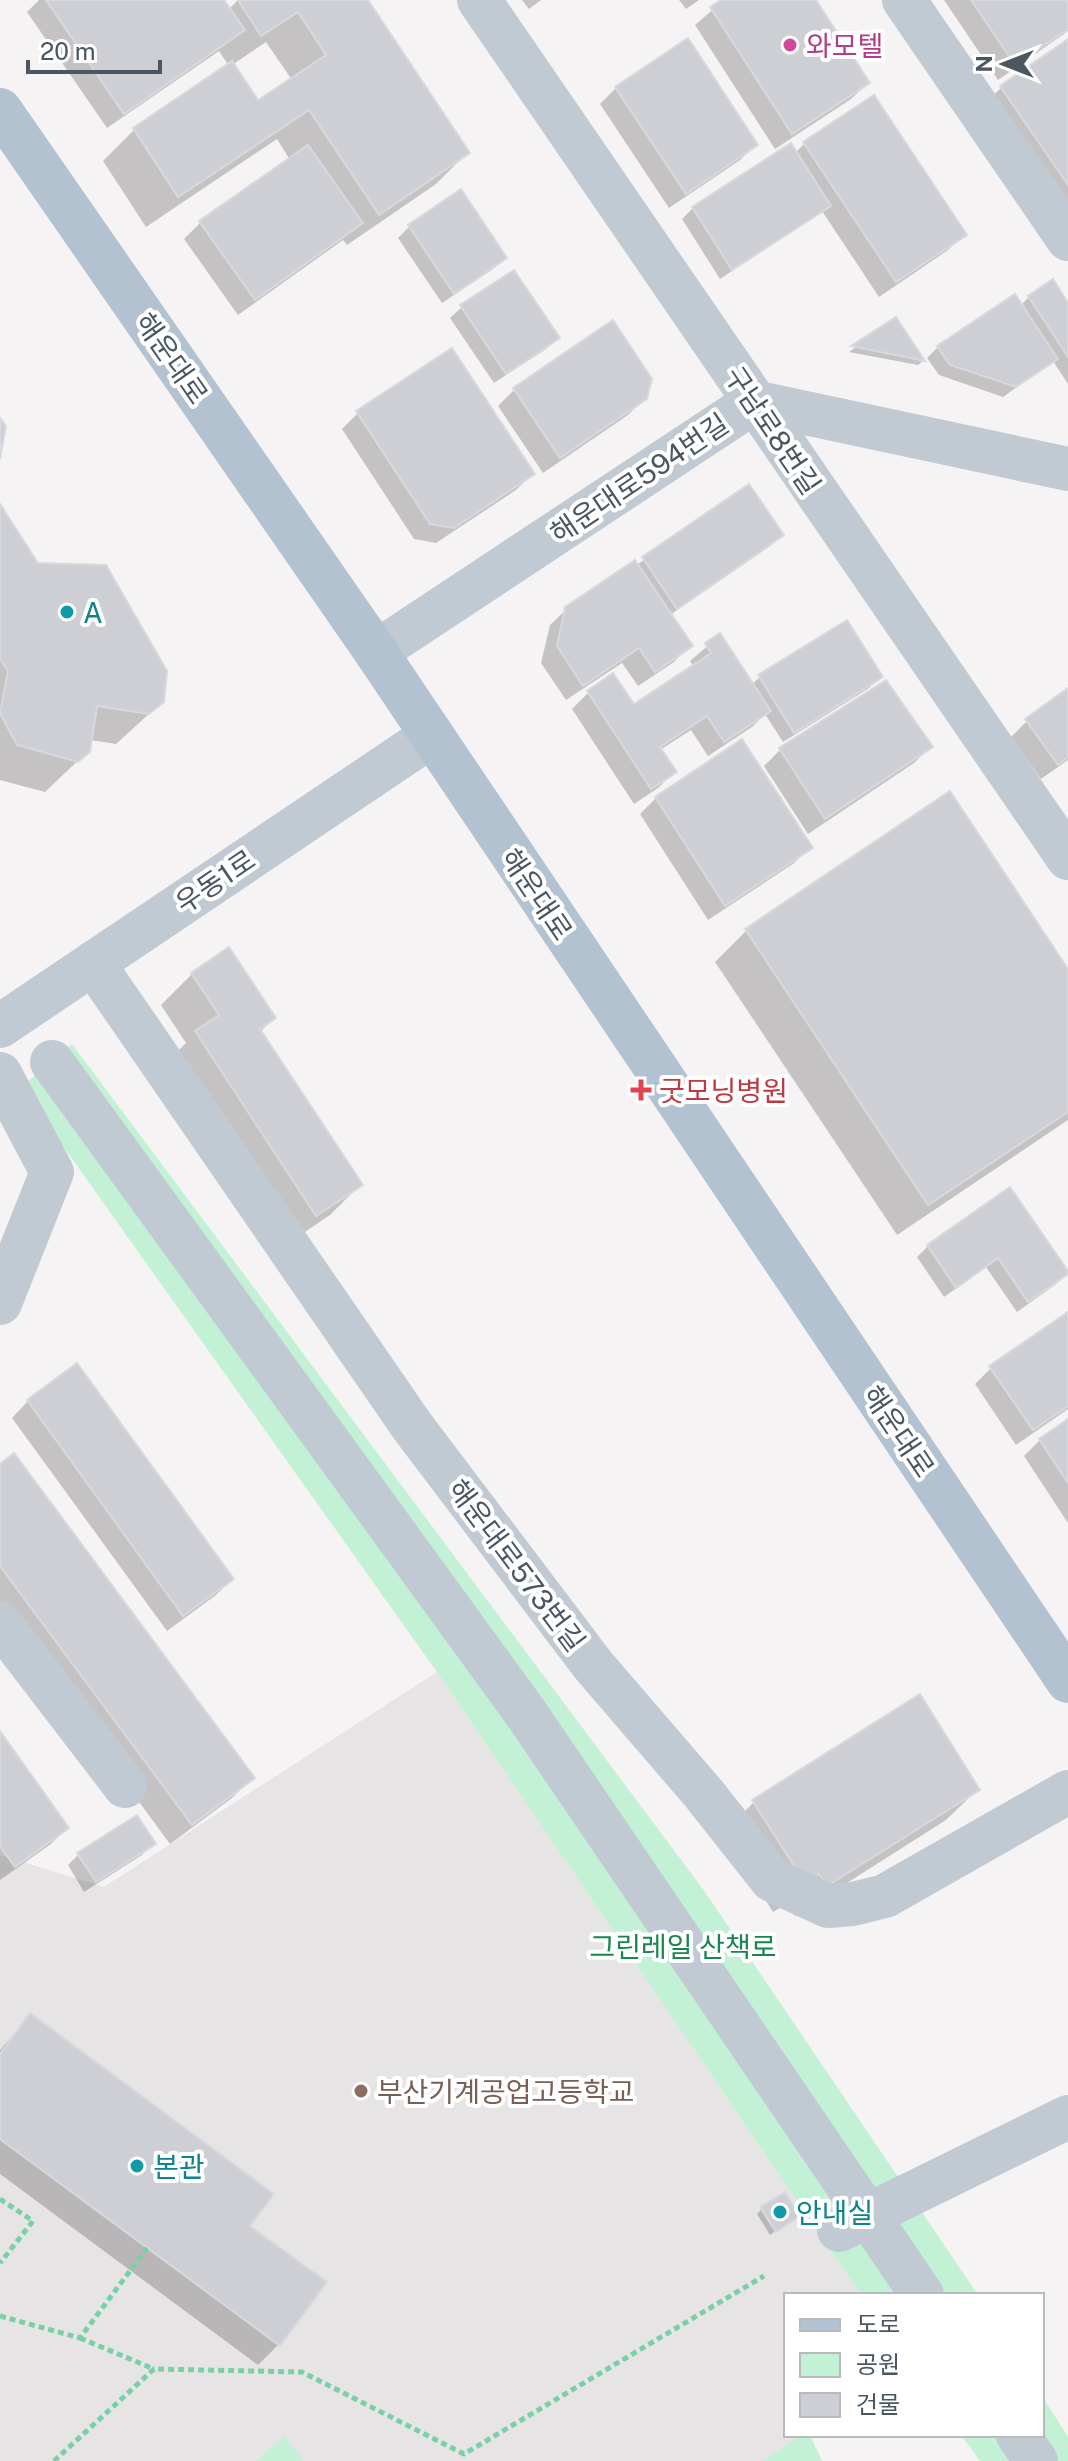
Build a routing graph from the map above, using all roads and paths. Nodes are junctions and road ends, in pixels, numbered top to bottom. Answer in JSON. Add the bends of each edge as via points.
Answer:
{"nodes":[{"id":1,"x":479,"y":0,"type":"edge"},
{"id":2,"x":904,"y":0,"type":"edge"},
{"id":3,"x":0,"y":110,"type":"edge"},
{"id":4,"x":1068,"y":239,"type":"edge"},
{"id":5,"x":754,"y":402,"type":"junction"},
{"id":6,"x":1068,"y":469,"type":"edge"},
{"id":7,"x":376,"y":652,"type":"junction"},
{"id":8,"x":431,"y":736,"type":"junction"},
{"id":9,"x":1068,"y":858,"type":"edge"},
{"id":10,"x":93,"y":963,"type":"junction"},
{"id":11,"x":0,"y":1026,"type":"edge"},
{"id":12,"x":52,"y":1062,"type":"dead end"},
{"id":13,"x":0,"y":1074,"type":"edge"},
{"id":14,"x":0,"y":1303,"type":"edge"},
{"id":15,"x":0,"y":1623,"type":"edge"},
{"id":16,"x":1068,"y":1681,"type":"edge"},
{"id":17,"x":125,"y":1786,"type":"dead end"},
{"id":18,"x":1068,"y":1792,"type":"edge"},
{"id":19,"x":1068,"y":2117,"type":"edge"},
{"id":20,"x":0,"y":2199,"type":"edge"},
{"id":21,"x":839,"y":2230,"type":"dead end"},
{"id":22,"x":147,"y":2248,"type":"dead end"},
{"id":23,"x":0,"y":2263,"type":"edge"},
{"id":24,"x":764,"y":2276,"type":"dead end"},
{"id":25,"x":921,"y":2293,"type":"edge"},
{"id":26,"x":0,"y":2316,"type":"edge"},
{"id":27,"x":80,"y":2338,"type":"junction"},
{"id":28,"x":154,"y":2369,"type":"junction"},
{"id":29,"x":1019,"y":2437,"type":"edge"},
{"id":30,"x":54,"y":2461,"type":"edge"},
{"id":31,"x":1036,"y":2461,"type":"edge"}],
"edges":[{"from":1,"to":5,"type":"street","name":"구남로8번길"},
{"from":2,"to":4,"type":"street"},
{"from":3,"to":7,"type":"main road","name":"해운대로"},
{"from":5,"to":6,"type":"street","name":"해운대로594번길"},
{"from":5,"to":7,"type":"street","name":"해운대로594번길"},
{"from":5,"to":9,"type":"street","name":"구남로8번길"},
{"from":7,"to":8,"type":"main road","name":"해운대로"},
{"from":8,"to":10,"type":"street","name":"우동1로"},
{"from":8,"to":16,"type":"main road","name":"해운대로"},
{"from":10,"to":11,"type":"street","name":"우동1로"},
{"from":10,"to":18,"type":"street","name":"해운대로573번길","via":[[412,1426],[593,1665],[772,1880],[828,1906],[885,1896]]},
{"from":12,"to":25,"type":"street","via":[[525,1712]]},
{"from":13,"to":14,"type":"street","via":[[52,1172]]},
{"from":15,"to":17,"type":"street"},
{"from":19,"to":21,"type":"street","bridge":true},
{"from":20,"to":23,"type":"path","via":[[33,2221]]},
{"from":22,"to":27,"type":"path"},
{"from":24,"to":28,"type":"path","via":[[464,2454],[302,2372]]},
{"from":26,"to":27,"type":"path"},
{"from":27,"to":28,"type":"path"},
{"from":28,"to":30,"type":"path"},
{"from":29,"to":31,"type":"street"}]}
